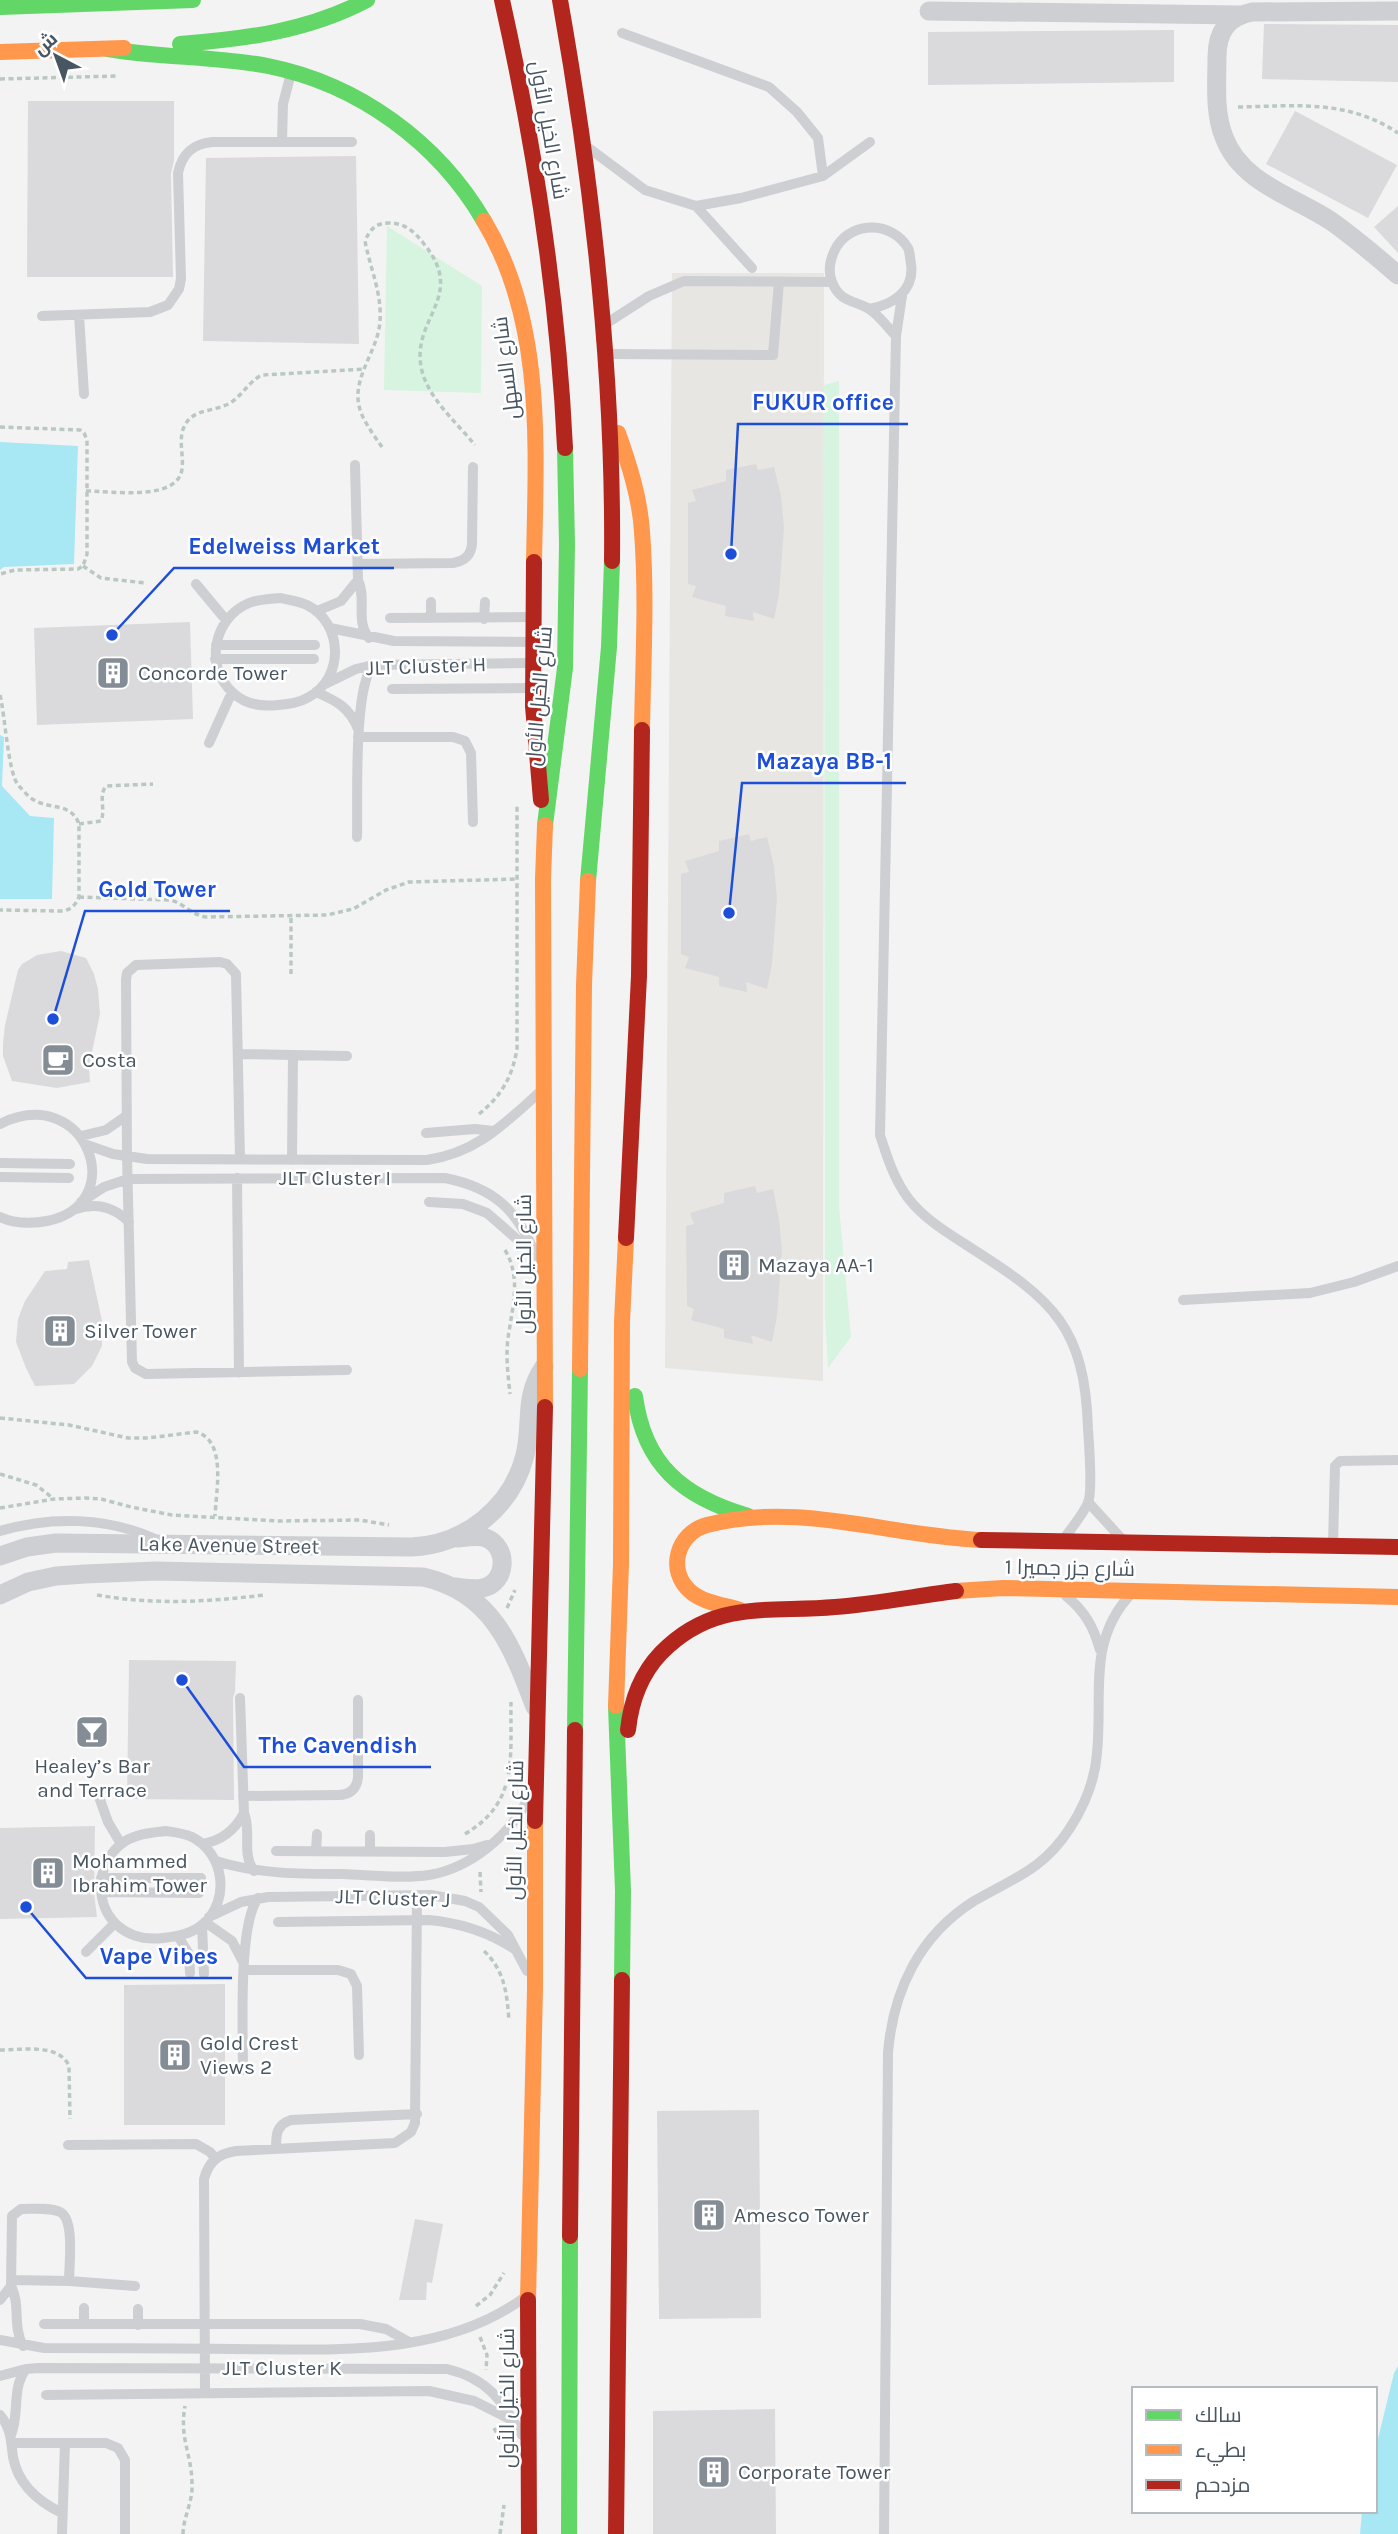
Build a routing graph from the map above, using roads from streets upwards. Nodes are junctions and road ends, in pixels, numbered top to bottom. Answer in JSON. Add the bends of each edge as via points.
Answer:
{"nodes":[{"id":1,"x":193,"y":0,"type":"edge"},
{"id":2,"x":367,"y":0,"type":"edge"},
{"id":3,"x":502,"y":0,"type":"edge"},
{"id":4,"x":560,"y":0,"type":"edge"},
{"id":5,"x":0,"y":7,"type":"edge"},
{"id":6,"x":929,"y":11,"type":"dead end"},
{"id":7,"x":1398,"y":11,"type":"edge"},
{"id":8,"x":1239,"y":15,"type":"junction"},
{"id":9,"x":108,"y":49,"type":"junction"},
{"id":10,"x":0,"y":52,"type":"edge"},
{"id":11,"x":1398,"y":275,"type":"edge"},
{"id":12,"x":608,"y":402,"type":"junction"},
{"id":13,"x":545,"y":827,"type":"junction"},
{"id":14,"x":622,"y":1322,"type":"junction"},
{"id":15,"x":546,"y":1363,"type":"junction"},
{"id":16,"x":756,"y":1518,"type":"junction"},
{"id":17,"x":458,"y":1538,"type":"junction"},
{"id":18,"x":1398,"y":1547,"type":"edge"},
{"id":19,"x":0,"y":1556,"type":"edge"},
{"id":20,"x":454,"y":1587,"type":"junction"},
{"id":21,"x":0,"y":1595,"type":"edge"},
{"id":22,"x":1398,"y":1597,"type":"edge"},
{"id":23,"x":742,"y":1610,"type":"junction"},
{"id":24,"x":539,"y":1717,"type":"junction"},
{"id":25,"x":620,"y":1816,"type":"junction"},
{"id":26,"x":529,"y":2534,"type":"edge"},
{"id":27,"x":569,"y":2534,"type":"edge"},
{"id":28,"x":616,"y":2534,"type":"edge"}],
"edges":[{"from":1,"to":5,"type":"main road"},
{"from":2,"to":9,"type":"main road","name":"شارع السهل","via":[[320,23],[285,33]]},
{"from":3,"to":13,"type":"main road","name":"شارع الخيل الأول","via":[[537,171],[564,438],[566,617],[561,722]]},
{"from":4,"to":12,"type":"main road","name":"شارع الخيل الأول","via":[[584,145]]},
{"from":6,"to":8,"type":"street"},
{"from":7,"to":8,"type":"street"},
{"from":8,"to":11,"type":"street","via":[[1228,22],[1217,43],[1218,107],[1231,153],[1256,178],[1328,219]]},
{"from":9,"to":10,"type":"main road","name":"شارع السهل"},
{"from":9,"to":13,"type":"main road","name":"شارع السهل","via":[[177,59],[231,60],[292,72],[363,101],[425,146],[452,174],[498,244],[524,319],[530,359],[536,476],[532,688]]},
{"from":12,"to":14,"type":"main road","via":[[629,465],[642,529],[644,596],[639,976]]},
{"from":12,"to":27,"type":"main road","name":"شارع الخيل الأول","via":[[611,603],[587,888],[584,985]]},
{"from":13,"to":15,"type":"main road","name":"شارع الخيل الأول"},
{"from":14,"to":16,"type":"main road","via":[[633,1350],[636,1420],[650,1453],[682,1485],[705,1500]]},
{"from":14,"to":25,"type":"main road","via":[[616,1749]]},
{"from":15,"to":17,"type":"street","name":"Lake Avenue Street","via":[[531,1391],[525,1455],[514,1483],[495,1508]]},
{"from":15,"to":24,"type":"main road","name":"شارع الخيل الأول"},
{"from":16,"to":18,"type":"main road","name":"شارع جزر جميرا 1","via":[[811,1518],[971,1540]]},
{"from":16,"to":23,"type":"main road","via":[[698,1528],[678,1550],[680,1580],[689,1591]]},
{"from":17,"to":19,"type":"street","name":"Lake Avenue Street","via":[[428,1547],[56,1543]]},
{"from":17,"to":20,"type":"street","name":"Lake Avenue Street","via":[[484,1538],[494,1543],[503,1563],[501,1574],[485,1588]]},
{"from":20,"to":21,"type":"street","name":"Lake Avenue Street","via":[[406,1576],[156,1571],[56,1576]]},
{"from":20,"to":24,"type":"street","name":"Lake Avenue Street","via":[[479,1604],[506,1638]]},
{"from":22,"to":23,"type":"main road","name":"شارع جزر جميرا 1","via":[[968,1589],[827,1608]]},
{"from":23,"to":25,"type":"main road","via":[[701,1621],[682,1632],[666,1646],[638,1686],[629,1713]]},
{"from":24,"to":26,"type":"main road","name":"شارع الخيل الأول","via":[[528,2295]]},
{"from":25,"to":28,"type":"main road","via":[[623,1918]]}]}
